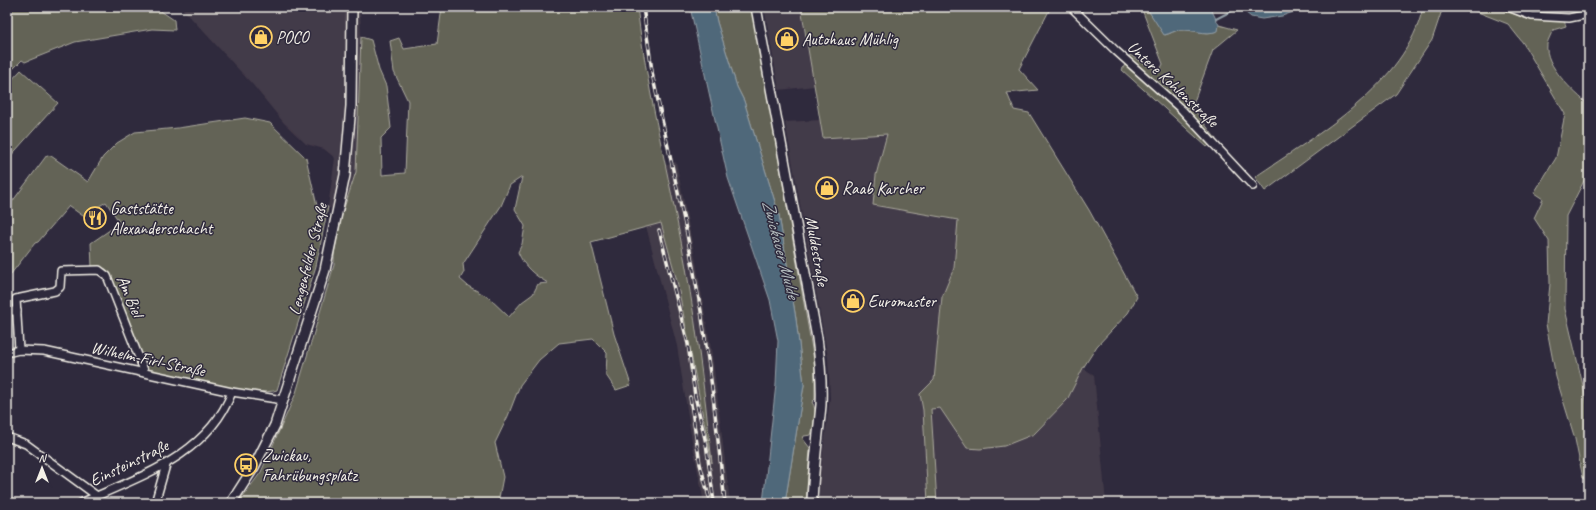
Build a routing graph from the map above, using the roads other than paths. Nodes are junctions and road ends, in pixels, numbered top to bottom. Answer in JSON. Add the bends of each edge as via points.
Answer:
{"nodes":[{"id":1,"x":352,"y":7,"type":"edge"},
{"id":2,"x":756,"y":7,"type":"edge"},
{"id":3,"x":1071,"y":7,"type":"edge"},
{"id":4,"x":1508,"y":7,"type":"edge"},
{"id":5,"x":1589,"y":14,"type":"edge"},
{"id":6,"x":1253,"y":186,"type":"dead end"},
{"id":7,"x":7,"y":311,"type":"edge"},
{"id":8,"x":17,"y":311,"type":"junction"},
{"id":9,"x":19,"y":350,"type":"junction"},
{"id":10,"x":7,"y":353,"type":"edge"},
{"id":11,"x":145,"y":373,"type":"junction"},
{"id":12,"x":232,"y":392,"type":"junction"},
{"id":13,"x":283,"y":400,"type":"junction"},
{"id":14,"x":7,"y":437,"type":"edge"},
{"id":15,"x":166,"y":465,"type":"junction"},
{"id":16,"x":96,"y":496,"type":"junction"},
{"id":17,"x":80,"y":503,"type":"edge"},
{"id":18,"x":155,"y":503,"type":"edge"},
{"id":19,"x":231,"y":503,"type":"edge"},
{"id":20,"x":812,"y":503,"type":"edge"}],
"edges":[{"from":1,"to":13,"type":"main road","name":"Lengenfelder Straße","via":[[351,106],[345,175],[325,270]]},
{"from":2,"to":20,"type":"main road","name":"Muldestraße","via":[[816,331],[820,366],[821,405],[812,480]]},
{"from":3,"to":6,"type":"street","name":"Untere Kohlenstraße","via":[[1182,110]]},
{"from":4,"to":5,"type":"street","via":[[1532,16],[1569,18]]},
{"from":7,"to":8,"type":"street"},
{"from":8,"to":9,"type":"street","name":"Am Biel"},
{"from":8,"to":11,"type":"street","name":"Am Biel","via":[[16,299],[55,291],[60,287],[61,271],[99,270],[107,276]]},
{"from":9,"to":10,"type":"street","name":"Wilhelm-Firl-Straße"},
{"from":9,"to":11,"type":"street","name":"Wilhelm-Firl-Straße","via":[[44,351]]},
{"from":11,"to":12,"type":"street","name":"Wilhelm-Firl-Straße"},
{"from":12,"to":13,"type":"street","name":"Wilhelm-Firl-Straße"},
{"from":12,"to":15,"type":"street","name":"Einsteinstraße","via":[[214,425],[204,436]]},
{"from":13,"to":19,"type":"main road","name":"Lengenfelder Straße","via":[[275,424],[254,467]]},
{"from":14,"to":16,"type":"street","via":[[26,444]]},
{"from":15,"to":16,"type":"street","name":"Einsteinstraße"},
{"from":15,"to":18,"type":"street"},
{"from":16,"to":17,"type":"street","name":"Einsteinstraße"}]}
